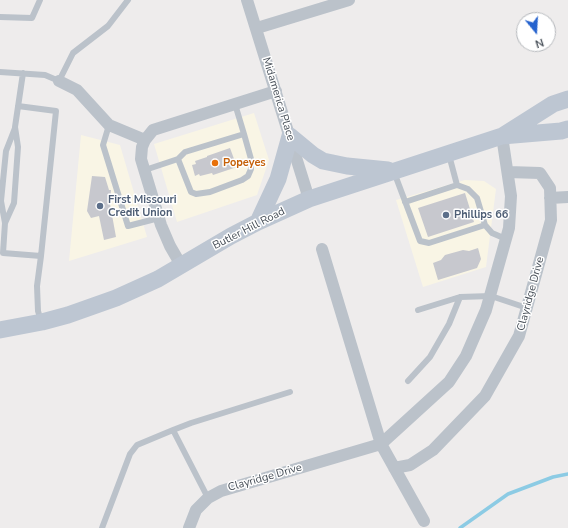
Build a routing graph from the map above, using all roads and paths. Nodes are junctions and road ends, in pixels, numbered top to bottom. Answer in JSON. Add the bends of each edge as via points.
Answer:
{"nodes":[{"id":1,"x":40,"y":0,"type":"edge"},
{"id":2,"x":128,"y":0,"type":"edge"},
{"id":3,"x":247,"y":0,"type":"edge"},
{"id":4,"x":349,"y":0,"type":"edge"},
{"id":5,"x":0,"y":17,"type":"edge"},
{"id":6,"x":257,"y":28,"type":"junction"},
{"id":7,"x":0,"y":72,"type":"edge"},
{"id":8,"x":23,"y":73,"type":"junction"},
{"id":9,"x":59,"y":81,"type":"junction"},
{"id":10,"x":276,"y":91,"type":"junction"},
{"id":11,"x":568,"y":99,"type":"edge"},
{"id":12,"x":234,"y":104,"type":"junction"},
{"id":13,"x":18,"y":106,"type":"junction"},
{"id":14,"x":109,"y":125,"type":"junction"},
{"id":15,"x":15,"y":127,"type":"junction"},
{"id":16,"x":568,"y":129,"type":"edge"},
{"id":17,"x":244,"y":134,"type":"junction"},
{"id":18,"x":290,"y":136,"type":"junction"},
{"id":19,"x":502,"y":136,"type":"junction"},
{"id":20,"x":145,"y":140,"type":"junction"},
{"id":21,"x":449,"y":153,"type":"junction"},
{"id":22,"x":178,"y":159,"type":"junction"},
{"id":23,"x":145,"y":170,"type":"junction"},
{"id":24,"x":394,"y":171,"type":"junction"},
{"id":25,"x":508,"y":172,"type":"junction"},
{"id":26,"x":458,"y":185,"type":"junction"},
{"id":27,"x":568,"y":197,"type":"edge"},
{"id":28,"x":550,"y":198,"type":"junction"},
{"id":29,"x":309,"y":199,"type":"junction"},
{"id":30,"x":405,"y":202,"type":"junction"},
{"id":31,"x":159,"y":218,"type":"junction"},
{"id":32,"x":258,"y":222,"type":"junction"},
{"id":33,"x":5,"y":224,"type":"junction"},
{"id":34,"x":485,"y":225,"type":"junction"},
{"id":35,"x":506,"y":240,"type":"junction"},
{"id":36,"x":322,"y":249,"type":"dead end"},
{"id":37,"x":41,"y":256,"type":"junction"},
{"id":38,"x":181,"y":265,"type":"junction"},
{"id":39,"x":460,"y":296,"type":"junction"},
{"id":40,"x":491,"y":296,"type":"junction"},
{"id":41,"x":527,"y":308,"type":"junction"},
{"id":42,"x":418,"y":310,"type":"dead end"},
{"id":43,"x":42,"y":322,"type":"junction"},
{"id":44,"x":0,"y":330,"type":"edge"},
{"id":45,"x":408,"y":381,"type":"dead end"},
{"id":46,"x":290,"y":392,"type":"dead end"},
{"id":47,"x":174,"y":430,"type":"junction"},
{"id":48,"x":381,"y":444,"type":"junction"},
{"id":49,"x":394,"y":468,"type":"junction"},
{"id":50,"x":208,"y":498,"type":"junction"},
{"id":51,"x":424,"y":521,"type":"dead end"},
{"id":52,"x":102,"y":528,"type":"edge"},
{"id":53,"x":189,"y":528,"type":"edge"}],
"edges":[{"from":1,"to":5,"type":"lane","via":[[32,18]]},
{"from":2,"to":9,"type":"lane","via":[[108,26],[73,53]]},
{"from":3,"to":6,"type":"street","name":"Midamerica Place"},
{"from":4,"to":6,"type":"street"},
{"from":6,"to":10,"type":"street","name":"Midamerica Place"},
{"from":7,"to":8,"type":"lane"},
{"from":8,"to":9,"type":"lane","via":[[45,75]]},
{"from":8,"to":13,"type":"lane"},
{"from":9,"to":14,"type":"street","via":[[77,90]]},
{"from":10,"to":12,"type":"street"},
{"from":10,"to":18,"type":"street","name":"Midamerica Place"},
{"from":11,"to":19,"type":"main road","name":"Butler Hill Road","via":[[553,104]]},
{"from":12,"to":17,"type":"lane"},
{"from":12,"to":20,"type":"street","via":[[153,130]]},
{"from":13,"to":15,"type":"lane"},
{"from":13,"to":37,"type":"lane","via":[[56,111]]},
{"from":14,"to":20,"type":"street"},
{"from":14,"to":31,"type":"lane","via":[[103,145],[128,226]]},
{"from":15,"to":33,"type":"lane","via":[[18,147],[14,203]]},
{"from":15,"to":33,"type":"lane","via":[[6,151],[1,201]]},
{"from":16,"to":19,"type":"main road","name":"Butler Hill Road"},
{"from":17,"to":22,"type":"lane","via":[[184,152]]},
{"from":17,"to":22,"type":"lane","via":[[251,159],[251,170],[242,180],[210,192],[196,194],[190,192]]},
{"from":18,"to":24,"type":"main road","via":[[323,161]]},
{"from":18,"to":29,"type":"street","name":"Midamerica Place"},
{"from":18,"to":32,"type":"main road","via":[[278,178]]},
{"from":19,"to":21,"type":"main road","name":"Butler Hill Road"},
{"from":19,"to":25,"type":"street","name":"Clayridge Drive"},
{"from":20,"to":23,"type":"street","via":[[141,159]]},
{"from":21,"to":24,"type":"main road","name":"Butler Hill Road"},
{"from":21,"to":26,"type":"lane"},
{"from":22,"to":23,"type":"lane"},
{"from":23,"to":31,"type":"street"},
{"from":24,"to":29,"type":"main road","name":"Butler Hill Road"},
{"from":24,"to":30,"type":"lane"},
{"from":25,"to":28,"type":"street","name":"Clayridge Drive","via":[[540,173],[550,188]]},
{"from":25,"to":35,"type":"street","name":"Clayridge Drive","via":[[511,196],[510,228]]},
{"from":26,"to":30,"type":"lane"},
{"from":26,"to":34,"type":"lane","via":[[468,189],[476,198]]},
{"from":27,"to":28,"type":"street"},
{"from":28,"to":41,"type":"street","name":"Clayridge Drive","via":[[551,220]]},
{"from":29,"to":32,"type":"main road","name":"Butler Hill Road"},
{"from":30,"to":34,"type":"lane","via":[[420,241],[424,243]]},
{"from":31,"to":38,"type":"street"},
{"from":32,"to":38,"type":"main road","name":"Butler Hill Road"},
{"from":33,"to":37,"type":"lane","via":[[3,253]]},
{"from":34,"to":35,"type":"lane","via":[[492,233]]},
{"from":35,"to":40,"type":"street","name":"Clayridge Drive"},
{"from":36,"to":48,"type":"street"},
{"from":37,"to":43,"type":"lane","via":[[37,286],[38,311]]},
{"from":38,"to":43,"type":"main road","name":"Butler Hill Road","via":[[158,279],[116,298]]},
{"from":39,"to":40,"type":"lane"},
{"from":39,"to":42,"type":"lane"},
{"from":39,"to":45,"type":"lane","via":[[449,324],[430,357]]},
{"from":40,"to":41,"type":"lane"},
{"from":40,"to":48,"type":"street","name":"Clayridge Drive","via":[[466,356],[449,382]]},
{"from":41,"to":49,"type":"street","name":"Clayridge Drive","via":[[519,336],[485,396],[433,450],[410,465]]},
{"from":43,"to":44,"type":"main road","name":"Butler Hill Road"},
{"from":46,"to":47,"type":"lane"},
{"from":47,"to":50,"type":"lane"},
{"from":47,"to":52,"type":"lane","via":[[137,445],[130,454]]},
{"from":48,"to":49,"type":"street"},
{"from":48,"to":50,"type":"street","name":"Clayridge Drive","via":[[221,491]]},
{"from":49,"to":51,"type":"street"},
{"from":50,"to":53,"type":"street","name":"Clayridge Drive","via":[[196,510]]}]}
